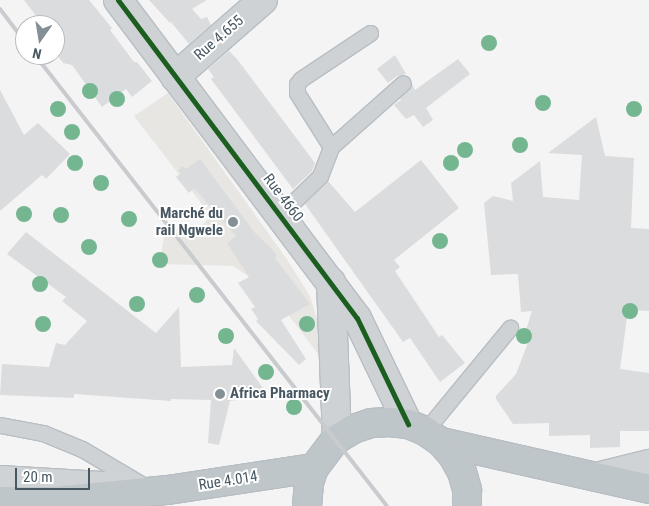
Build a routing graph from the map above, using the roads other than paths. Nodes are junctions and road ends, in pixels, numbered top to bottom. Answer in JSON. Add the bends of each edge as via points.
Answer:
{"nodes":[{"id":1,"x":118,"y":0,"type":"edge"},
{"id":2,"x":263,"y":0,"type":"edge"},
{"id":3,"x":370,"y":33,"type":"dead end"},
{"id":4,"x":175,"y":77,"type":"junction"},
{"id":5,"x":403,"y":83,"type":"dead end"},
{"id":6,"x":331,"y":147,"type":"junction"},
{"id":7,"x":280,"y":215,"type":"junction"},
{"id":8,"x":331,"y":282,"type":"junction"},
{"id":9,"x":510,"y":328,"type":"dead end"},
{"id":10,"x":0,"y":424,"type":"edge"},
{"id":11,"x":425,"y":432,"type":"junction"},
{"id":12,"x":337,"y":439,"type":"junction"},
{"id":13,"x":649,"y":464,"type":"edge"},
{"id":14,"x":314,"y":468,"type":"junction"},
{"id":15,"x":596,"y":477,"type":"junction"},
{"id":16,"x":0,"y":480,"type":"edge"},
{"id":17,"x":158,"y":489,"type":"junction"},
{"id":18,"x":649,"y":489,"type":"edge"},
{"id":19,"x":53,"y":500,"type":"junction"},
{"id":20,"x":0,"y":501,"type":"edge"},
{"id":21,"x":649,"y":503,"type":"edge"},
{"id":22,"x":98,"y":506,"type":"edge"},
{"id":23,"x":307,"y":506,"type":"edge"},
{"id":24,"x":467,"y":506,"type":"edge"},
{"id":25,"x":629,"y":506,"type":"edge"}],
"edges":[{"from":1,"to":4,"type":"street","name":"Rue 4660"},
{"from":2,"to":4,"type":"street","name":"Rue 4.655"},
{"from":3,"to":6,"type":"lane","via":[[301,78],[297,84],[297,93]]},
{"from":4,"to":7,"type":"street","name":"Rue 4660"},
{"from":5,"to":6,"type":"lane"},
{"from":6,"to":7,"type":"lane","via":[[320,176]]},
{"from":7,"to":8,"type":"street","name":"Rue 4660"},
{"from":8,"to":11,"type":"street","name":"Rue 4660","via":[[357,318]]},
{"from":8,"to":12,"type":"street"},
{"from":9,"to":11,"type":"lane"},
{"from":10,"to":17,"type":"lane","via":[[42,433],[82,449]]},
{"from":11,"to":12,"type":"highway","via":[[389,422],[371,423]]},
{"from":11,"to":15,"type":"highway"},
{"from":11,"to":24,"type":"highway","via":[[453,456],[462,472]]},
{"from":12,"to":14,"type":"highway"},
{"from":13,"to":15,"type":"main road"},
{"from":14,"to":17,"type":"highway","name":"Rue 4.014"},
{"from":14,"to":23,"type":"highway","via":[[308,483]]},
{"from":15,"to":18,"type":"highway"},
{"from":16,"to":17,"type":"main road"},
{"from":17,"to":19,"type":"highway","name":"Rue 4.014"},
{"from":19,"to":20,"type":"highway","name":"Rue 4.014"},
{"from":19,"to":22,"type":"highway","name":"Rue 4.014"},
{"from":21,"to":25,"type":"highway"}]}
